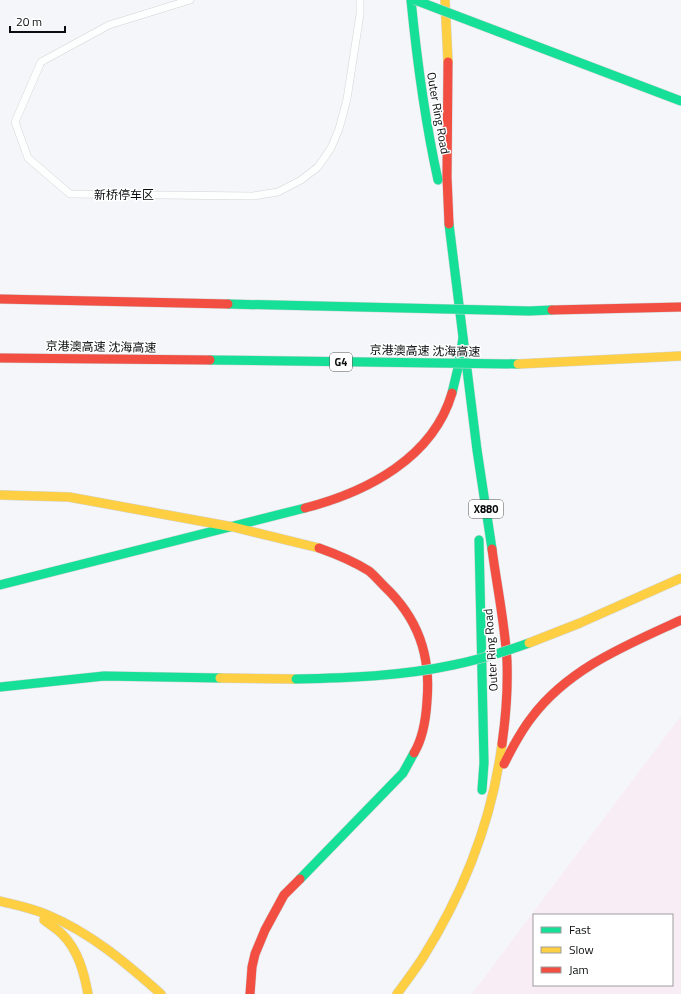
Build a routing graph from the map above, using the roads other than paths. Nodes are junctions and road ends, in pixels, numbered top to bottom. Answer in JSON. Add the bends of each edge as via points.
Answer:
{"nodes":[{"id":1,"x":190,"y":0,"type":"edge"},
{"id":2,"x":360,"y":0,"type":"edge"},
{"id":3,"x":411,"y":0,"type":"edge"},
{"id":4,"x":414,"y":0,"type":"edge"},
{"id":5,"x":445,"y":0,"type":"edge"},
{"id":6,"x":681,"y":101,"type":"edge"},
{"id":7,"x":450,"y":228,"type":"junction"},
{"id":8,"x":0,"y":299,"type":"edge"},
{"id":9,"x":681,"y":307,"type":"edge"},
{"id":10,"x":463,"y":338,"type":"junction"},
{"id":11,"x":681,"y":356,"type":"edge"},
{"id":12,"x":0,"y":358,"type":"edge"},
{"id":13,"x":477,"y":448,"type":"junction"},
{"id":14,"x":0,"y":495,"type":"edge"},
{"id":15,"x":478,"y":519,"type":"dead end"},
{"id":16,"x":233,"y":527,"type":"junction"},
{"id":17,"x":479,"y":534,"type":"dead end"},
{"id":18,"x":681,"y":578,"type":"edge"},
{"id":19,"x":0,"y":586,"type":"edge"},
{"id":20,"x":681,"y":620,"type":"edge"},
{"id":21,"x":0,"y":687,"type":"edge"},
{"id":22,"x":492,"y":795,"type":"junction"},
{"id":23,"x":468,"y":871,"type":"junction"},
{"id":24,"x":0,"y":901,"type":"edge"},
{"id":25,"x":16,"y":904,"type":"junction"},
{"id":26,"x":88,"y":994,"type":"edge"},
{"id":27,"x":161,"y":994,"type":"edge"},
{"id":28,"x":250,"y":994,"type":"edge"},
{"id":29,"x":397,"y":994,"type":"edge"}],
"edges":[{"from":1,"to":2,"type":"lane","name":"新桥停车区","via":[[109,25],[41,62],[15,122],[28,158],[70,194],[253,196],[278,192],[301,180],[318,167],[331,148],[339,129],[347,98]]},
{"from":3,"to":7,"type":"main road","name":"Outer Ring Road","via":[[424,106]]},
{"from":4,"to":6,"type":"main road","bridge":true},
{"from":5,"to":7,"type":"main road","name":"Outer Ring Road","number":"X880","via":[[448,43],[447,165]]},
{"from":7,"to":10,"type":"main road","name":"Outer Ring Road","number":"X880"},
{"from":8,"to":9,"type":"main road","bridge":true,"via":[[529,311]]},
{"from":10,"to":13,"type":"main road","name":"Outer Ring Road","number":"X880"},
{"from":10,"to":16,"type":"main road","via":[[456,382],[443,418],[422,447],[396,469],[364,488],[328,502]]},
{"from":11,"to":12,"type":"main road","name":"京港澳高速 沈海高速","number":"G4","bridge":true,"via":[[528,364]]},
{"from":13,"to":15,"type":"main road","name":"Outer Ring Road"},
{"from":13,"to":22,"type":"main road","name":"Outer Ring Road","number":"X880","via":[[504,630],[507,675],[506,715]]},
{"from":14,"to":16,"type":"main road","via":[[69,498]]},
{"from":16,"to":19,"type":"main road"},
{"from":16,"to":28,"type":"main road","via":[[313,546],[341,556],[370,572],[409,614],[427,662],[426,717],[417,748],[403,773],[284,895],[269,918],[258,943]]},
{"from":17,"to":23,"type":"main road","name":"Outer Ring Road","via":[[484,763],[482,799]]},
{"from":18,"to":21,"type":"main road","bridge":true,"via":[[525,644],[476,660],[417,672],[358,678],[296,679],[104,676]]},
{"from":20,"to":22,"type":"main road","via":[[610,653],[577,672],[555,690],[532,716],[516,740]]},
{"from":22,"to":23,"type":"main road","name":"Outer Ring Road","number":"X880"},
{"from":23,"to":29,"type":"main road","name":"Outer Ring Road","number":"X880","via":[[450,911],[428,950]]},
{"from":24,"to":25,"type":"main road"},
{"from":25,"to":26,"type":"main road","via":[[62,934],[76,954],[86,978]]},
{"from":25,"to":27,"type":"main road","via":[[70,924],[102,944]]}]}
